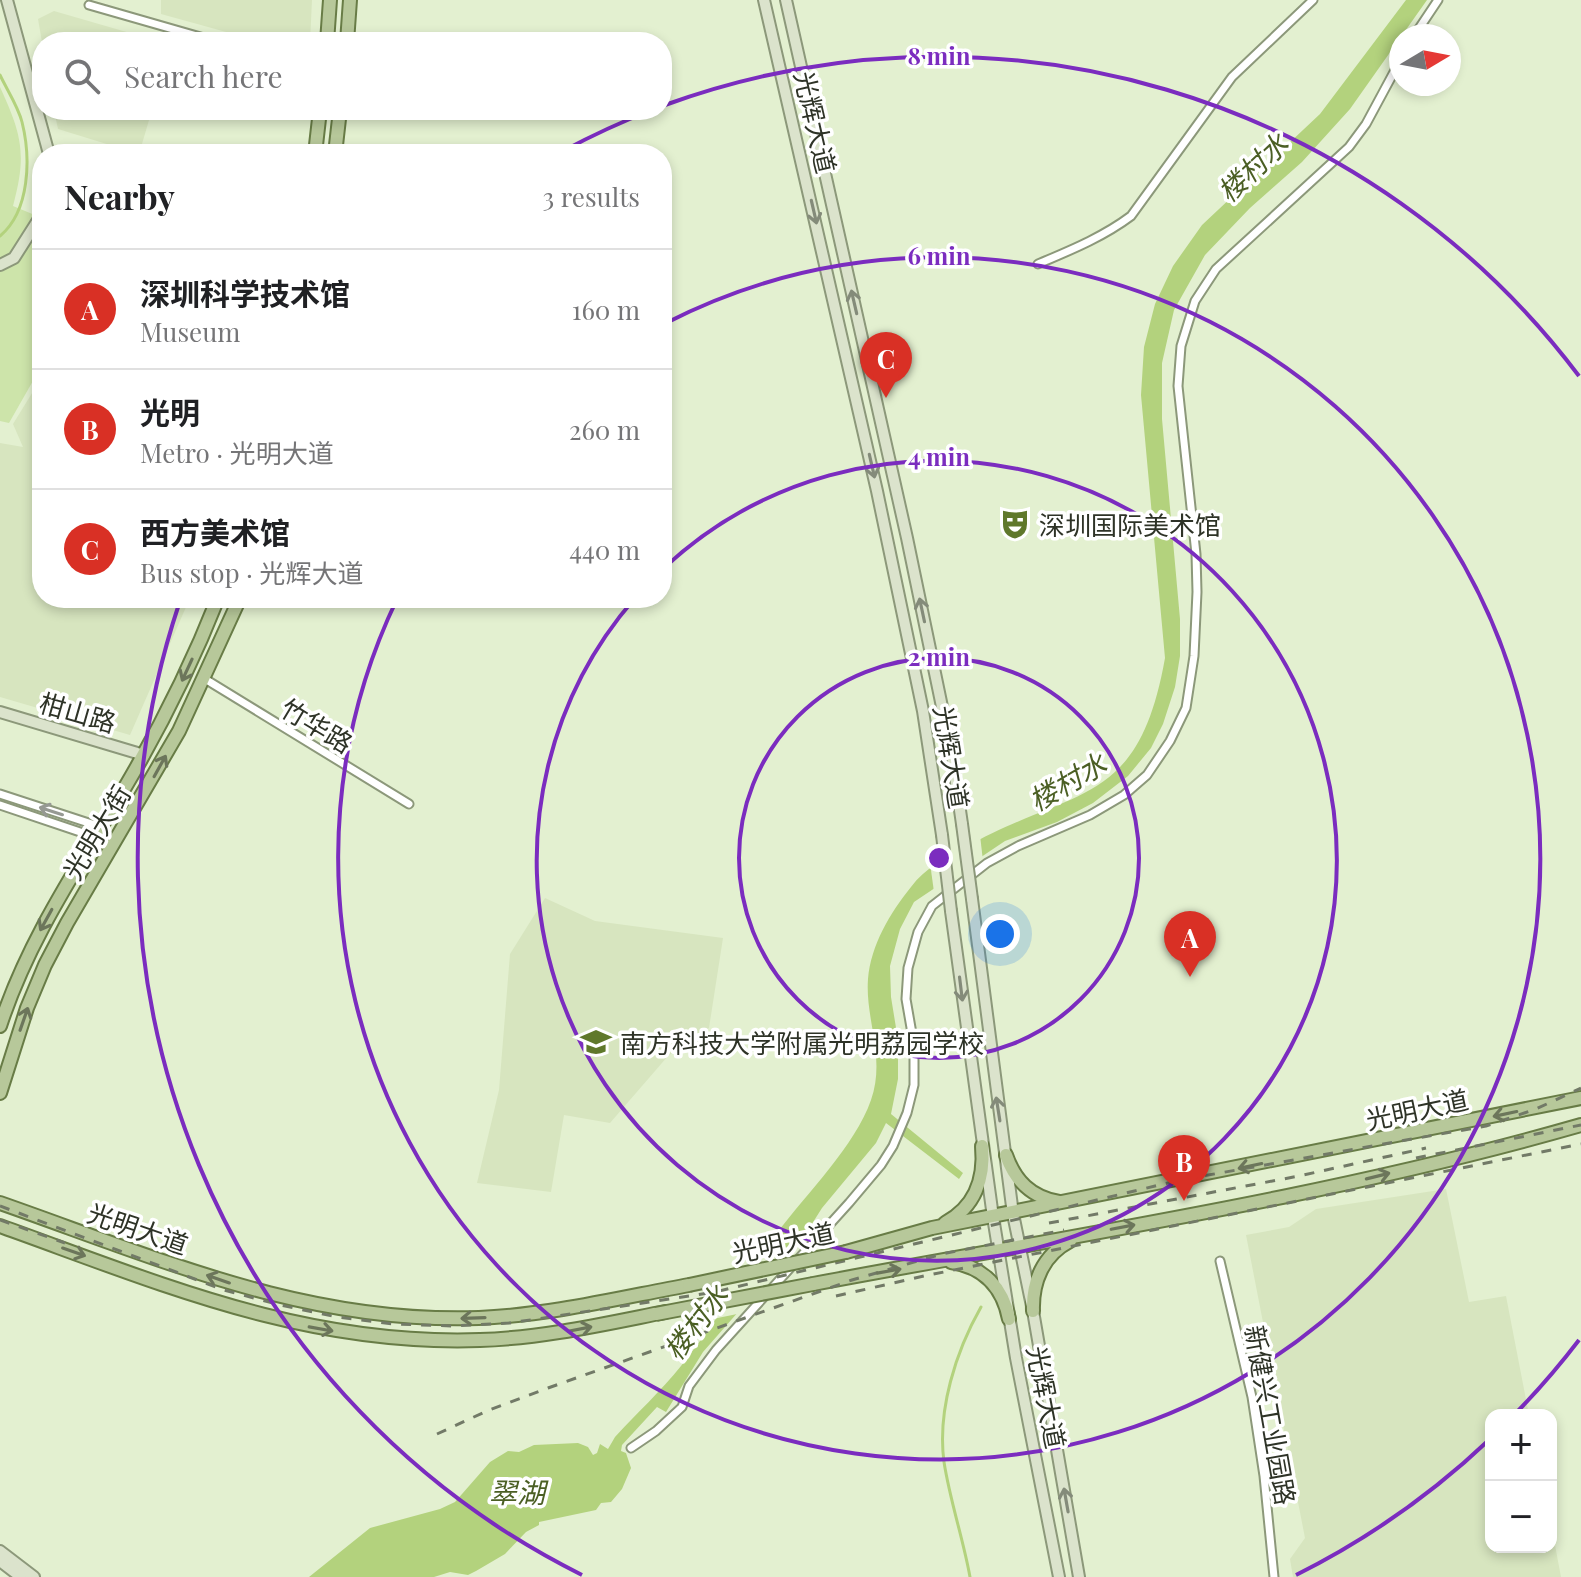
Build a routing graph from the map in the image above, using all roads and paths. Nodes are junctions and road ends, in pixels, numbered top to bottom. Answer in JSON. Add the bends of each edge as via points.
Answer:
{"nodes":[{"id":1,"x":7,"y":0,"type":"edge"},
{"id":2,"x":330,"y":0,"type":"edge"},
{"id":3,"x":350,"y":0,"type":"edge"},
{"id":4,"x":764,"y":0,"type":"edge"},
{"id":5,"x":786,"y":0,"type":"edge"},
{"id":6,"x":1313,"y":0,"type":"edge"},
{"id":7,"x":1438,"y":0,"type":"edge"},
{"id":8,"x":89,"y":5,"type":"dead end"},
{"id":9,"x":1422,"y":24,"type":"edge"},
{"id":10,"x":183,"y":32,"type":"edge"},
{"id":11,"x":328,"y":32,"type":"edge"},
{"id":12,"x":348,"y":32,"type":"edge"},
{"id":13,"x":1389,"y":81,"type":"edge"},
{"id":14,"x":32,"y":92,"type":"edge"},
{"id":15,"x":40,"y":120,"type":"edge"},
{"id":16,"x":319,"y":120,"type":"edge"},
{"id":17,"x":339,"y":120,"type":"edge"},
{"id":18,"x":46,"y":144,"type":"edge"},
{"id":19,"x":316,"y":144,"type":"edge"},
{"id":20,"x":336,"y":144,"type":"edge"},
{"id":21,"x":32,"y":230,"type":"edge"},
{"id":22,"x":1038,"y":264,"type":"dead end"},
{"id":23,"x":0,"y":265,"type":"edge"},
{"id":24,"x":214,"y":608,"type":"edge"},
{"id":25,"x":236,"y":608,"type":"edge"},
{"id":26,"x":205,"y":679,"type":"junction"},
{"id":27,"x":0,"y":712,"type":"edge"},
{"id":28,"x":144,"y":755,"type":"junction"},
{"id":29,"x":0,"y":794,"type":"edge"},
{"id":30,"x":409,"y":804,"type":"dead end"},
{"id":31,"x":0,"y":805,"type":"edge"},
{"id":32,"x":98,"y":832,"type":"junction"},
{"id":33,"x":6,"y":989,"type":"edge"},
{"id":34,"x":0,"y":1026,"type":"edge"},
{"id":35,"x":0,"y":1093,"type":"edge"},
{"id":36,"x":1581,"y":1098,"type":"edge"},
{"id":37,"x":1581,"y":1125,"type":"edge"},
{"id":38,"x":982,"y":1146,"type":"junction"},
{"id":39,"x":1006,"y":1155,"type":"junction"},
{"id":40,"x":3,"y":1201,"type":"edge"},
{"id":41,"x":1070,"y":1202,"type":"junction"},
{"id":42,"x":1013,"y":1214,"type":"junction"},
{"id":43,"x":993,"y":1217,"type":"junction"},
{"id":44,"x":3,"y":1228,"type":"edge"},
{"id":45,"x":932,"y":1228,"type":"junction"},
{"id":46,"x":1085,"y":1234,"type":"junction"},
{"id":47,"x":1019,"y":1248,"type":"junction"},
{"id":48,"x":999,"y":1252,"type":"junction"},
{"id":49,"x":1220,"y":1261,"type":"dead end"},
{"id":50,"x":936,"y":1263,"type":"junction"},
{"id":51,"x":717,"y":1302,"type":"dead end"},
{"id":52,"x":1033,"y":1311,"type":"junction"},
{"id":53,"x":656,"y":1314,"type":"dead end"},
{"id":54,"x":1009,"y":1319,"type":"junction"},
{"id":55,"x":631,"y":1448,"type":"dead end"},
{"id":56,"x":0,"y":1551,"type":"edge"},
{"id":57,"x":0,"y":1561,"type":"edge"},
{"id":58,"x":21,"y":1577,"type":"edge"},
{"id":59,"x":34,"y":1577,"type":"edge"},
{"id":60,"x":1059,"y":1577,"type":"edge"},
{"id":61,"x":1079,"y":1577,"type":"edge"},
{"id":62,"x":1274,"y":1577,"type":"edge"}],
"edges":[{"from":1,"to":14,"type":"main road"},
{"from":2,"to":11,"type":"main road"},
{"from":3,"to":12,"type":"main road"},
{"from":4,"to":38,"type":"main road","name":"光辉大道","one_way":true,"bridge":true,"via":[[923,711]]},
{"from":39,"to":5,"type":"main road","name":"光辉大道","one_way":true,"bridge":true,"via":[[952,755]]},
{"from":6,"to":22,"type":"street","via":[[1232,77],[1131,216]]},
{"from":7,"to":9,"type":"street"},
{"from":8,"to":10,"type":"street"},
{"from":13,"to":55,"type":"street","via":[[1349,147],[1225,260],[1195,301],[1181,346],[1178,386],[1196,554],[1194,656],[1186,708],[1170,741],[1147,775],[1124,795],[987,863],[932,906],[908,968],[914,1085],[893,1146],[849,1203],[716,1350],[689,1386],[682,1407]]},
{"from":15,"to":18,"type":"main road"},
{"from":16,"to":19,"type":"main road"},
{"from":17,"to":20,"type":"main road"},
{"from":21,"to":23,"type":"main road","via":[[14,258]]},
{"from":24,"to":28,"type":"main road","name":"光明大街","one_way":true},
{"from":25,"to":26,"type":"main road","name":"光明大街"},
{"from":26,"to":30,"type":"street","name":"竹华路"},
{"from":35,"to":26,"type":"main road","name":"光明大街","one_way":true,"via":[[27,1008],[56,943],[160,767]]},
{"from":27,"to":28,"type":"main road","name":"柑山路"},
{"from":28,"to":32,"type":"main road","name":"光明大街"},
{"from":32,"to":29,"type":"street","one_way":true},
{"from":31,"to":32,"type":"street"},
{"from":32,"to":33,"type":"main road","name":"光明大街","one_way":true},
{"from":33,"to":34,"type":"main road","name":"光明大街"},
{"from":36,"to":41,"type":"main road","name":"光明大道","one_way":true},
{"from":46,"to":37,"type":"main road","name":"光明大道","one_way":true,"via":[[1357,1181]]},
{"from":38,"to":43,"type":"main road","name":"光辉大道"},
{"from":38,"to":45,"type":"main road","via":[[984,1163],[974,1197],[956,1216]]},
{"from":39,"to":41,"type":"main road","via":[[1029,1190],[1055,1202]]},
{"from":39,"to":42,"type":"main road","name":"光辉大道"},
{"from":45,"to":40,"type":"main road","name":"光明大道","one_way":true,"bridge":true,"via":[[846,1252],[566,1308],[509,1316],[423,1318],[309,1304],[250,1290]]},
{"from":41,"to":42,"type":"main road","name":"光明大道"},
{"from":42,"to":43,"type":"main road","name":"光明大道"},
{"from":42,"to":47,"type":"main road","name":"光辉大道"},
{"from":43,"to":45,"type":"main road","name":"光明大道"},
{"from":43,"to":48,"type":"main road","name":"光辉大道"},
{"from":44,"to":51,"type":"main road","name":"光明大道","one_way":true,"via":[[244,1311],[364,1336],[511,1338]]},
{"from":46,"to":47,"type":"main road","name":"光明大道"},
{"from":46,"to":52,"type":"main road","via":[[1064,1243],[1048,1259],[1037,1278]]},
{"from":47,"to":48,"type":"main road","name":"光明大道"},
{"from":47,"to":52,"type":"main road","name":"光辉大道"},
{"from":48,"to":50,"type":"main road","name":"光明大道"},
{"from":48,"to":54,"type":"main road","name":"光辉大道"},
{"from":49,"to":62,"type":"street","name":"新健兴工业园路","via":[[1252,1397]]},
{"from":53,"to":50,"type":"main road","name":"光明大道","one_way":true,"bridge":true},
{"from":50,"to":54,"type":"main road","via":[[962,1264],[985,1275],[1002,1295]]},
{"from":61,"to":52,"type":"main road","name":"光辉大道","one_way":true},
{"from":54,"to":60,"type":"main road","name":"光辉大道"},
{"from":56,"to":59,"type":"main road"},
{"from":57,"to":58,"type":"main road"}]}
